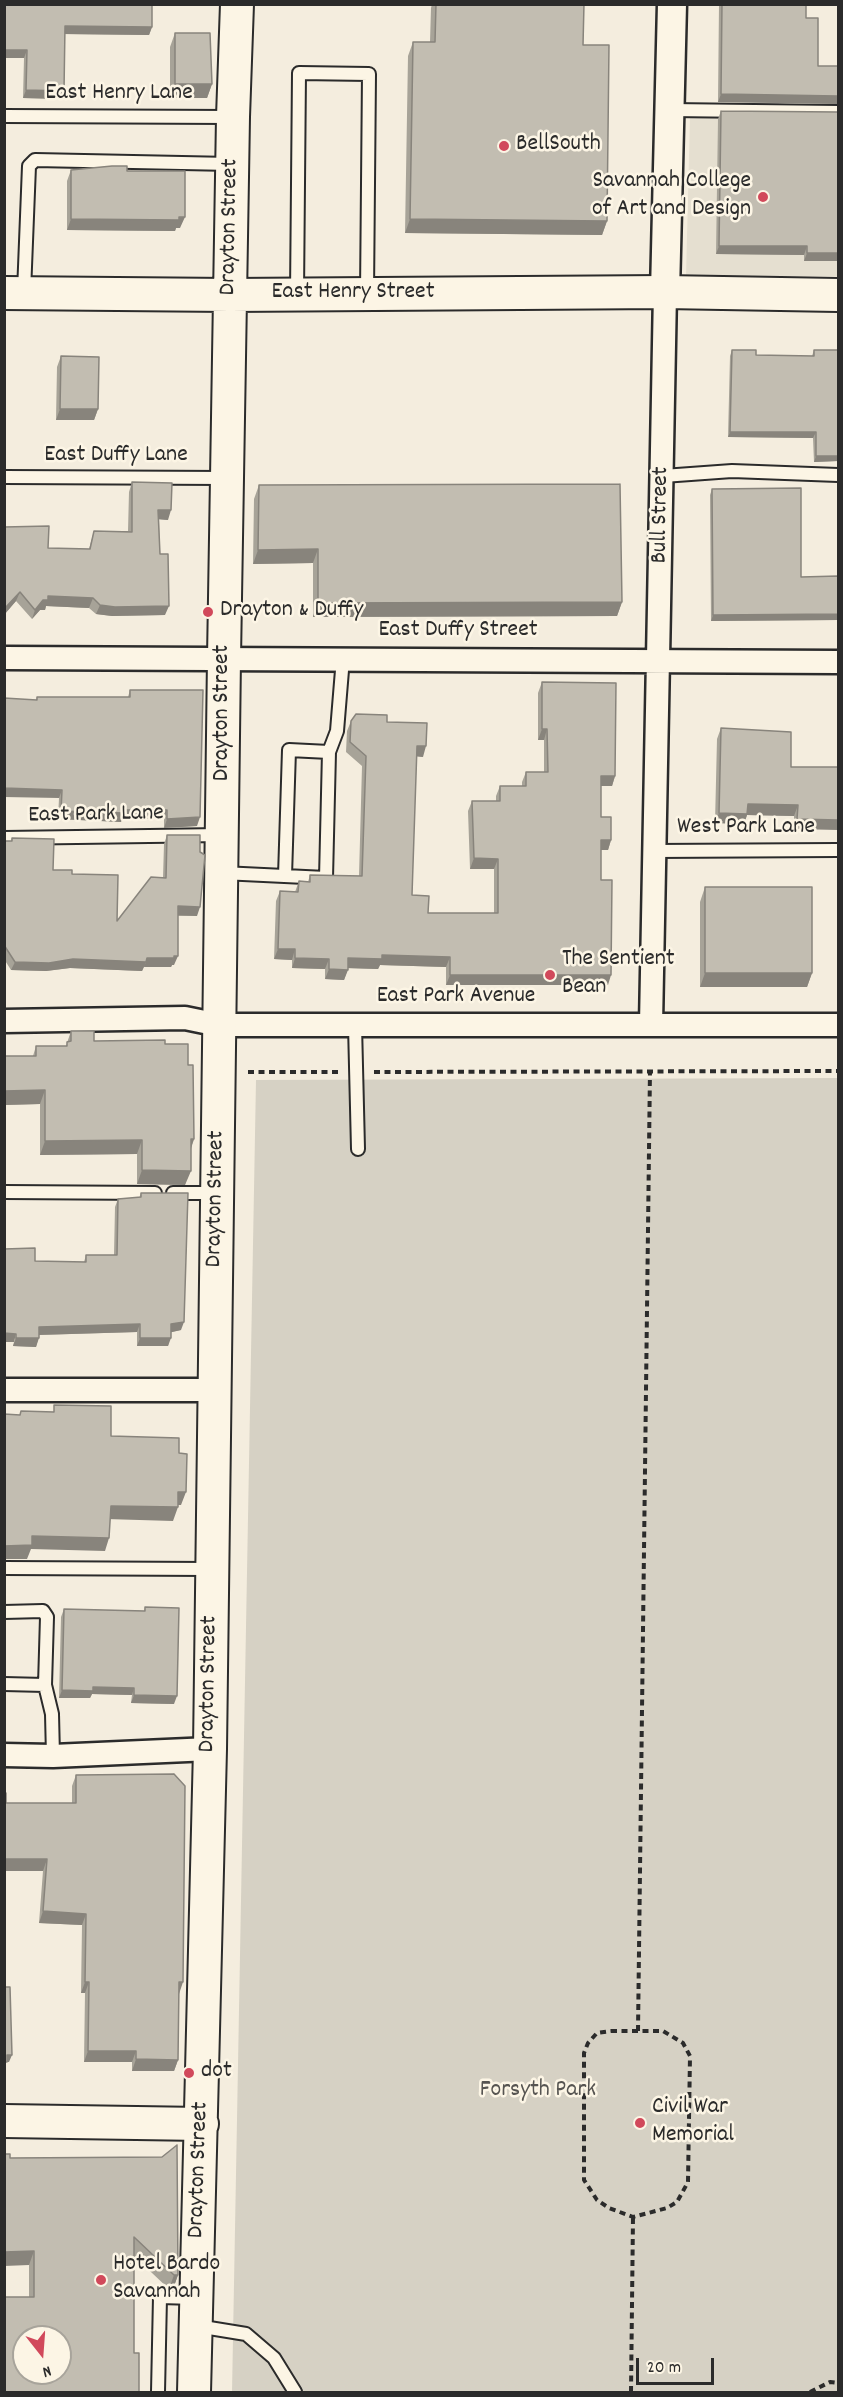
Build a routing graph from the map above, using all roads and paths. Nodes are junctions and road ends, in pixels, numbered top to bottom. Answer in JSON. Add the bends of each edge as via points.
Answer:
{"nodes":[{"id":1,"x":237,"y":4,"type":"edge"},
{"id":2,"x":672,"y":4,"type":"edge"},
{"id":3,"x":669,"y":110,"type":"junction"},
{"id":4,"x":838,"y":112,"type":"edge"},
{"id":5,"x":4,"y":116,"type":"edge"},
{"id":6,"x":233,"y":117,"type":"junction"},
{"id":7,"x":232,"y":164,"type":"junction"},
{"id":8,"x":665,"y":292,"type":"junction"},
{"id":9,"x":14,"y":293,"type":"edge"},
{"id":10,"x":297,"y":294,"type":"junction"},
{"id":11,"x":367,"y":294,"type":"junction"},
{"id":12,"x":230,"y":295,"type":"junction"},
{"id":13,"x":838,"y":296,"type":"edge"},
{"id":14,"x":838,"y":475,"type":"edge"},
{"id":15,"x":663,"y":476,"type":"junction"},
{"id":16,"x":4,"y":477,"type":"edge"},
{"id":17,"x":228,"y":478,"type":"junction"},
{"id":18,"x":4,"y":658,"type":"edge"},
{"id":19,"x":224,"y":658,"type":"junction"},
{"id":20,"x":343,"y":658,"type":"junction"},
{"id":21,"x":660,"y":660,"type":"junction"},
{"id":22,"x":838,"y":662,"type":"edge"},
{"id":23,"x":329,"y":752,"type":"junction"},
{"id":24,"x":223,"y":835,"type":"junction"},
{"id":25,"x":4,"y":838,"type":"edge"},
{"id":26,"x":838,"y":850,"type":"edge"},
{"id":27,"x":653,"y":851,"type":"junction"},
{"id":28,"x":222,"y":873,"type":"junction"},
{"id":29,"x":285,"y":876,"type":"junction"},
{"id":30,"x":4,"y":1021,"type":"edge"},
{"id":31,"x":640,"y":1024,"type":"junction"},
{"id":32,"x":219,"y":1025,"type":"junction"},
{"id":33,"x":356,"y":1025,"type":"junction"},
{"id":34,"x":838,"y":1025,"type":"edge"},
{"id":35,"x":650,"y":1070,"type":"junction"},
{"id":36,"x":838,"y":1071,"type":"edge"},
{"id":37,"x":357,"y":1072,"type":"junction"},
{"id":38,"x":248,"y":1083,"type":"dead end"},
{"id":39,"x":358,"y":1149,"type":"dead end"},
{"id":40,"x":4,"y":1192,"type":"edge"},
{"id":41,"x":217,"y":1193,"type":"junction"},
{"id":42,"x":4,"y":1390,"type":"edge"},
{"id":43,"x":214,"y":1390,"type":"junction"},
{"id":44,"x":4,"y":1568,"type":"edge"},
{"id":45,"x":212,"y":1569,"type":"junction"},
{"id":46,"x":4,"y":1612,"type":"edge"},
{"id":47,"x":4,"y":1684,"type":"edge"},
{"id":48,"x":45,"y":1685,"type":"junction"},
{"id":49,"x":210,"y":1749,"type":"junction"},
{"id":50,"x":4,"y":1755,"type":"edge"},
{"id":51,"x":53,"y":1756,"type":"junction"},
{"id":52,"x":638,"y":2031,"type":"junction"},
{"id":53,"x":4,"y":2121,"type":"edge"},
{"id":54,"x":202,"y":2124,"type":"junction"},
{"id":55,"x":633,"y":2217,"type":"junction"},
{"id":56,"x":196,"y":2312,"type":"junction"},
{"id":57,"x":838,"y":2382,"type":"edge"},
{"id":58,"x":158,"y":2392,"type":"edge"},
{"id":59,"x":194,"y":2392,"type":"edge"},
{"id":60,"x":295,"y":2392,"type":"edge"},
{"id":61,"x":631,"y":2392,"type":"edge"},
{"id":62,"x":810,"y":2392,"type":"edge"}],
"edges":[{"from":1,"to":6,"type":"main road","name":"Drayton Street"},
{"from":2,"to":3,"type":"street","name":"Bull Street"},
{"from":3,"to":4,"type":"lane"},
{"from":3,"to":8,"type":"street","name":"Bull Street"},
{"from":5,"to":6,"type":"lane","name":"East Henry Lane"},
{"from":6,"to":7,"type":"main road","name":"Drayton Street"},
{"from":7,"to":9,"type":"lane","via":[[35,160],[29,166]]},
{"from":7,"to":12,"type":"main road","name":"Drayton Street"},
{"from":8,"to":11,"type":"main road","name":"East Henry Street"},
{"from":8,"to":13,"type":"main road","name":"East Henry Street"},
{"from":8,"to":15,"type":"street","name":"Bull Street"},
{"from":9,"to":12,"type":"main road","name":"East Henry Street"},
{"from":10,"to":11,"type":"main road","name":"East Henry Street"},
{"from":10,"to":11,"type":"lane","via":[[299,73],[369,74]]},
{"from":10,"to":12,"type":"main road","name":"East Henry Street"},
{"from":12,"to":17,"type":"main road","name":"Drayton Street"},
{"from":14,"to":15,"type":"lane","via":[[732,471]]},
{"from":15,"to":21,"type":"street","name":"Bull Street"},
{"from":16,"to":17,"type":"lane","name":"East Duffy Lane"},
{"from":17,"to":19,"type":"main road","name":"Drayton Street"},
{"from":18,"to":19,"type":"street","name":"East Duffy Street"},
{"from":19,"to":20,"type":"street","name":"East Duffy Street"},
{"from":19,"to":24,"type":"main road","name":"Drayton Street"},
{"from":20,"to":21,"type":"street","name":"East Duffy Street"},
{"from":20,"to":23,"type":"lane","via":[[337,731]]},
{"from":21,"to":22,"type":"street","name":"East Duffy Street"},
{"from":21,"to":27,"type":"street","name":"Bull Street"},
{"from":23,"to":29,"type":"lane","via":[[289,750]]},
{"from":23,"to":29,"type":"lane","via":[[326,878]]},
{"from":24,"to":25,"type":"lane","name":"East Park Lane"},
{"from":24,"to":28,"type":"main road","name":"Drayton Street"},
{"from":26,"to":27,"type":"lane","name":"West Park Lane"},
{"from":27,"to":31,"type":"street","name":"Bull Street"},
{"from":28,"to":29,"type":"lane"},
{"from":28,"to":32,"type":"main road","name":"Drayton Street"},
{"from":30,"to":32,"type":"street","via":[[185,1018]]},
{"from":31,"to":33,"type":"street","name":"East Park Avenue"},
{"from":31,"to":34,"type":"street","name":"East Park Avenue"},
{"from":32,"to":33,"type":"street","name":"East Park Avenue"},
{"from":32,"to":41,"type":"main road","name":"Drayton Street"},
{"from":33,"to":37,"type":"lane"},
{"from":35,"to":36,"type":"path"},
{"from":35,"to":37,"type":"path"},
{"from":35,"to":52,"type":"path"},
{"from":37,"to":38,"type":"path","via":[[248,1072]]},
{"from":37,"to":39,"type":"lane"},
{"from":40,"to":41,"type":"lane"},
{"from":41,"to":43,"type":"main road","name":"Drayton Street"},
{"from":42,"to":43,"type":"street"},
{"from":43,"to":45,"type":"main road","name":"Drayton Street"},
{"from":44,"to":45,"type":"lane"},
{"from":45,"to":49,"type":"main road","name":"Drayton Street"},
{"from":46,"to":48,"type":"lane","via":[[43,1611],[47,1617]]},
{"from":47,"to":48,"type":"lane"},
{"from":48,"to":51,"type":"lane","via":[[52,1714]]},
{"from":49,"to":51,"type":"street"},
{"from":49,"to":54,"type":"main road","name":"Drayton Street"},
{"from":50,"to":51,"type":"street"},
{"from":52,"to":55,"type":"path","via":[[597,2033],[584,2053],[584,2180],[597,2200]]},
{"from":52,"to":55,"type":"path","via":[[663,2031],[675,2036],[690,2056],[689,2166],[688,2181],[677,2202]]},
{"from":53,"to":54,"type":"main road"},
{"from":54,"to":56,"type":"main road","name":"Drayton Street"},
{"from":55,"to":61,"type":"path"},
{"from":56,"to":58,"type":"lane","via":[[160,2297]]},
{"from":56,"to":59,"type":"main road","name":"Drayton Street"},
{"from":56,"to":60,"type":"lane","via":[[222,2328],[246,2334],[274,2358]]},
{"from":57,"to":62,"type":"path"}]}
